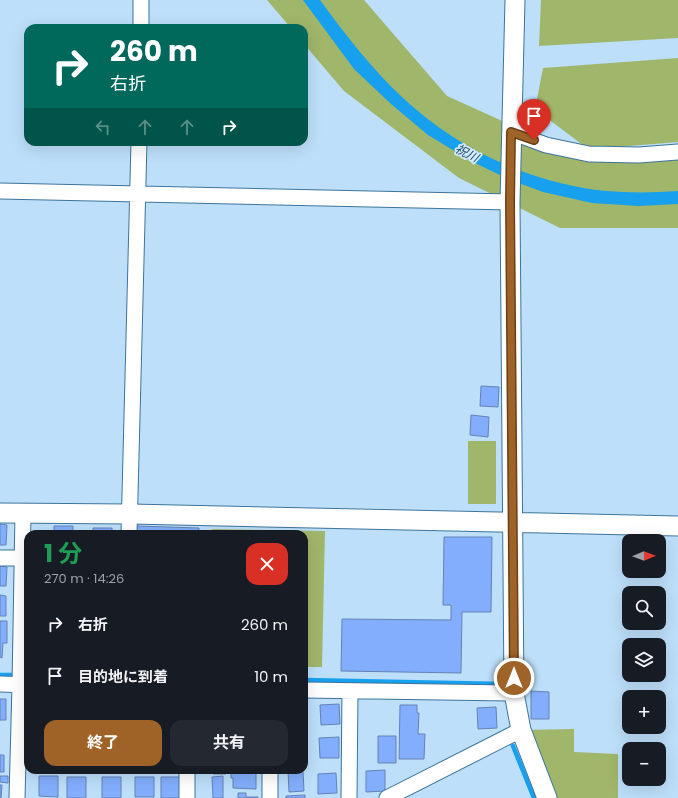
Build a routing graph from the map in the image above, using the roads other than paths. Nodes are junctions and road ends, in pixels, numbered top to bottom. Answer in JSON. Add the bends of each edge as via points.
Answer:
{"nodes":[{"id":1,"x":141,"y":0,"type":"edge"},
{"id":2,"x":515,"y":0,"type":"edge"},
{"id":3,"x":141,"y":24,"type":"edge"},
{"id":4,"x":511,"y":140,"type":"junction"},
{"id":5,"x":139,"y":146,"type":"edge"},
{"id":6,"x":678,"y":152,"type":"edge"},
{"id":7,"x":0,"y":191,"type":"edge"},
{"id":8,"x":138,"y":195,"type":"junction"},
{"id":9,"x":510,"y":202,"type":"junction"},
{"id":10,"x":0,"y":513,"type":"edge"},
{"id":11,"x":23,"y":513,"type":"junction"},
{"id":12,"x":130,"y":514,"type":"junction"},
{"id":13,"x":513,"y":522,"type":"junction"},
{"id":14,"x":678,"y":526,"type":"edge"},
{"id":15,"x":129,"y":530,"type":"edge"},
{"id":16,"x":0,"y":558,"type":"edge"},
{"id":17,"x":22,"y":558,"type":"junction"},
{"id":18,"x":0,"y":684,"type":"edge"},
{"id":19,"x":24,"y":685,"type":"edge"},
{"id":20,"x":308,"y":690,"type":"edge"},
{"id":21,"x":350,"y":691,"type":"junction"},
{"id":22,"x":514,"y":693,"type":"junction"},
{"id":23,"x":521,"y":730,"type":"junction"},
{"id":24,"x":23,"y":765,"type":"edge"},
{"id":25,"x":187,"y":774,"type":"edge"},
{"id":26,"x":270,"y":774,"type":"edge"},
{"id":27,"x":17,"y":798,"type":"edge"},
{"id":28,"x":187,"y":798,"type":"edge"},
{"id":29,"x":270,"y":798,"type":"edge"},
{"id":30,"x":349,"y":798,"type":"edge"},
{"id":31,"x":387,"y":798,"type":"edge"},
{"id":32,"x":547,"y":798,"type":"edge"}],
"edges":[{"from":1,"to":3,"type":"street"},
{"from":2,"to":4,"type":"street"},
{"from":4,"to":6,"type":"street","via":[[589,154],[639,155]]},
{"from":4,"to":9,"type":"street"},
{"from":5,"to":8,"type":"street"},
{"from":7,"to":8,"type":"street"},
{"from":8,"to":9,"type":"street"},
{"from":8,"to":12,"type":"street"},
{"from":9,"to":13,"type":"street"},
{"from":10,"to":11,"type":"street"},
{"from":11,"to":12,"type":"street"},
{"from":11,"to":17,"type":"street"},
{"from":12,"to":13,"type":"street"},
{"from":12,"to":15,"type":"street"},
{"from":13,"to":14,"type":"street"},
{"from":13,"to":22,"type":"street"},
{"from":16,"to":17,"type":"street"},
{"from":17,"to":19,"type":"street","via":[[20,664]]},
{"from":18,"to":19,"type":"street"},
{"from":19,"to":24,"type":"street"},
{"from":20,"to":21,"type":"street"},
{"from":21,"to":22,"type":"street"},
{"from":21,"to":30,"type":"street"},
{"from":22,"to":23,"type":"street"},
{"from":23,"to":31,"type":"street"},
{"from":23,"to":32,"type":"street"},
{"from":24,"to":27,"type":"street"},
{"from":25,"to":28,"type":"street"},
{"from":26,"to":29,"type":"street"}]}
